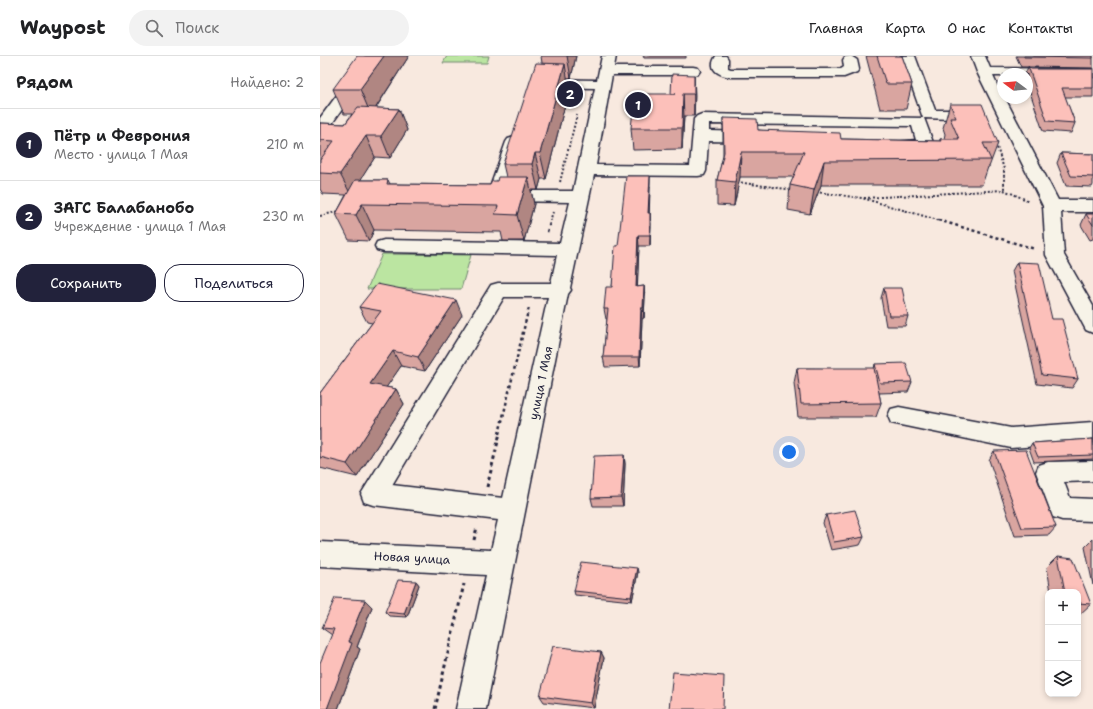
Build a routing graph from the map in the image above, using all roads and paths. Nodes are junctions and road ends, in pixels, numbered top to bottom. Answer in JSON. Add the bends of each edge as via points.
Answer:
{"nodes":[{"id":1,"x":373,"y":56,"type":"edge"},
{"id":2,"x":908,"y":56,"type":"edge"},
{"id":3,"x":978,"y":56,"type":"edge"},
{"id":4,"x":721,"y":57,"type":"edge"},
{"id":5,"x":850,"y":58,"type":"edge"},
{"id":6,"x":736,"y":59,"type":"dead end"},
{"id":7,"x":812,"y":59,"type":"dead end"},
{"id":8,"x":1092,"y":67,"type":"edge"},
{"id":9,"x":693,"y":71,"type":"dead end"},
{"id":10,"x":984,"y":72,"type":"junction"},
{"id":11,"x":601,"y":74,"type":"edge"},
{"id":12,"x":534,"y":83,"type":"edge"},
{"id":13,"x":1006,"y":117,"type":"junction"},
{"id":14,"x":923,"y":118,"type":"junction"},
{"id":15,"x":320,"y":128,"type":"edge"},
{"id":16,"x":517,"y":131,"type":"edge"},
{"id":17,"x":700,"y":136,"type":"junction"},
{"id":18,"x":768,"y":140,"type":"edge"},
{"id":19,"x":888,"y":145,"type":"edge"},
{"id":20,"x":587,"y":170,"type":"junction"},
{"id":21,"x":735,"y":182,"type":"edge"},
{"id":22,"x":795,"y":190,"type":"edge"},
{"id":23,"x":1004,"y":190,"type":"dead end"},
{"id":24,"x":810,"y":192,"type":"edge"},
{"id":25,"x":556,"y":197,"type":"junction"},
{"id":26,"x":581,"y":197,"type":"junction"},
{"id":27,"x":862,"y":198,"type":"junction"},
{"id":28,"x":1052,"y":206,"type":"junction"},
{"id":29,"x":1093,"y":206,"type":"edge"},
{"id":30,"x":344,"y":210,"type":"edge"},
{"id":31,"x":320,"y":216,"type":"edge"},
{"id":32,"x":384,"y":246,"type":"dead end"},
{"id":33,"x":543,"y":249,"type":"junction"},
{"id":34,"x":568,"y":249,"type":"junction"},
{"id":35,"x":1055,"y":255,"type":"junction"},
{"id":36,"x":533,"y":290,"type":"junction"},
{"id":37,"x":561,"y":290,"type":"junction"},
{"id":38,"x":1093,"y":324,"type":"edge"},
{"id":39,"x":899,"y":416,"type":"dead end"},
{"id":40,"x":1093,"y":432,"type":"edge"},
{"id":41,"x":1093,"y":471,"type":"edge"},
{"id":42,"x":482,"y":507,"type":"junction"},
{"id":43,"x":514,"y":510,"type":"junction"},
{"id":44,"x":1093,"y":510,"type":"edge"},
{"id":45,"x":320,"y":554,"type":"edge"},
{"id":46,"x":469,"y":562,"type":"junction"},
{"id":47,"x":503,"y":563,"type":"junction"},
{"id":48,"x":435,"y":709,"type":"edge"},
{"id":49,"x":472,"y":709,"type":"edge"}],
"edges":[{"from":1,"to":15,"type":"street"},
{"from":2,"to":14,"type":"street"},
{"from":3,"to":10,"type":"street"},
{"from":4,"to":5,"type":"street","via":[[721,70],[730,73],[844,73],[852,69]]},
{"from":4,"to":6,"type":"street"},
{"from":5,"to":7,"type":"street"},
{"from":8,"to":10,"type":"street"},
{"from":9,"to":11,"type":"street"},
{"from":10,"to":13,"type":"street"},
{"from":11,"to":12,"type":"street"},
{"from":11,"to":20,"type":"street","name":"улица 1 Мая"},
{"from":11,"to":25,"type":"path"},
{"from":13,"to":14,"type":"street"},
{"from":13,"to":28,"type":"street"},
{"from":14,"to":17,"type":"street","via":[[702,119]]},
{"from":14,"to":19,"type":"street","via":[[926,145]]},
{"from":16,"to":25,"type":"street","via":[[488,196]]},
{"from":17,"to":18,"type":"street","via":[[763,137]]},
{"from":17,"to":20,"type":"street","via":[[698,171]]},
{"from":20,"to":26,"type":"street","name":"улица 1 Мая"},
{"from":21,"to":22,"type":"path"},
{"from":23,"to":27,"type":"path"},
{"from":24,"to":27,"type":"path"},
{"from":25,"to":26,"type":"street"},
{"from":25,"to":33,"type":"path"},
{"from":26,"to":34,"type":"street","name":"улица 1 Мая"},
{"from":27,"to":35,"type":"path"},
{"from":28,"to":29,"type":"street"},
{"from":28,"to":35,"type":"street"},
{"from":30,"to":31,"type":"path"},
{"from":32,"to":33,"type":"street"},
{"from":33,"to":34,"type":"street"},
{"from":34,"to":37,"type":"street","name":"улица 1 Мая"},
{"from":35,"to":38,"type":"street"},
{"from":36,"to":37,"type":"street"},
{"from":36,"to":42,"type":"path"},
{"from":36,"to":42,"type":"street","via":[[498,290],[374,494]]},
{"from":37,"to":43,"type":"street","name":"улица 1 Мая"},
{"from":39,"to":40,"type":"street","via":[[1011,438]]},
{"from":41,"to":44,"type":"street","via":[[1048,472],[1062,509]]},
{"from":42,"to":43,"type":"street"},
{"from":42,"to":46,"type":"path"},
{"from":43,"to":47,"type":"street","name":"улица 1 Мая"},
{"from":45,"to":46,"type":"street","name":"Новая улица"},
{"from":46,"to":47,"type":"street","name":"Новая улица"},
{"from":46,"to":48,"type":"path"},
{"from":47,"to":49,"type":"street","name":"улица 1 Мая"}]}
